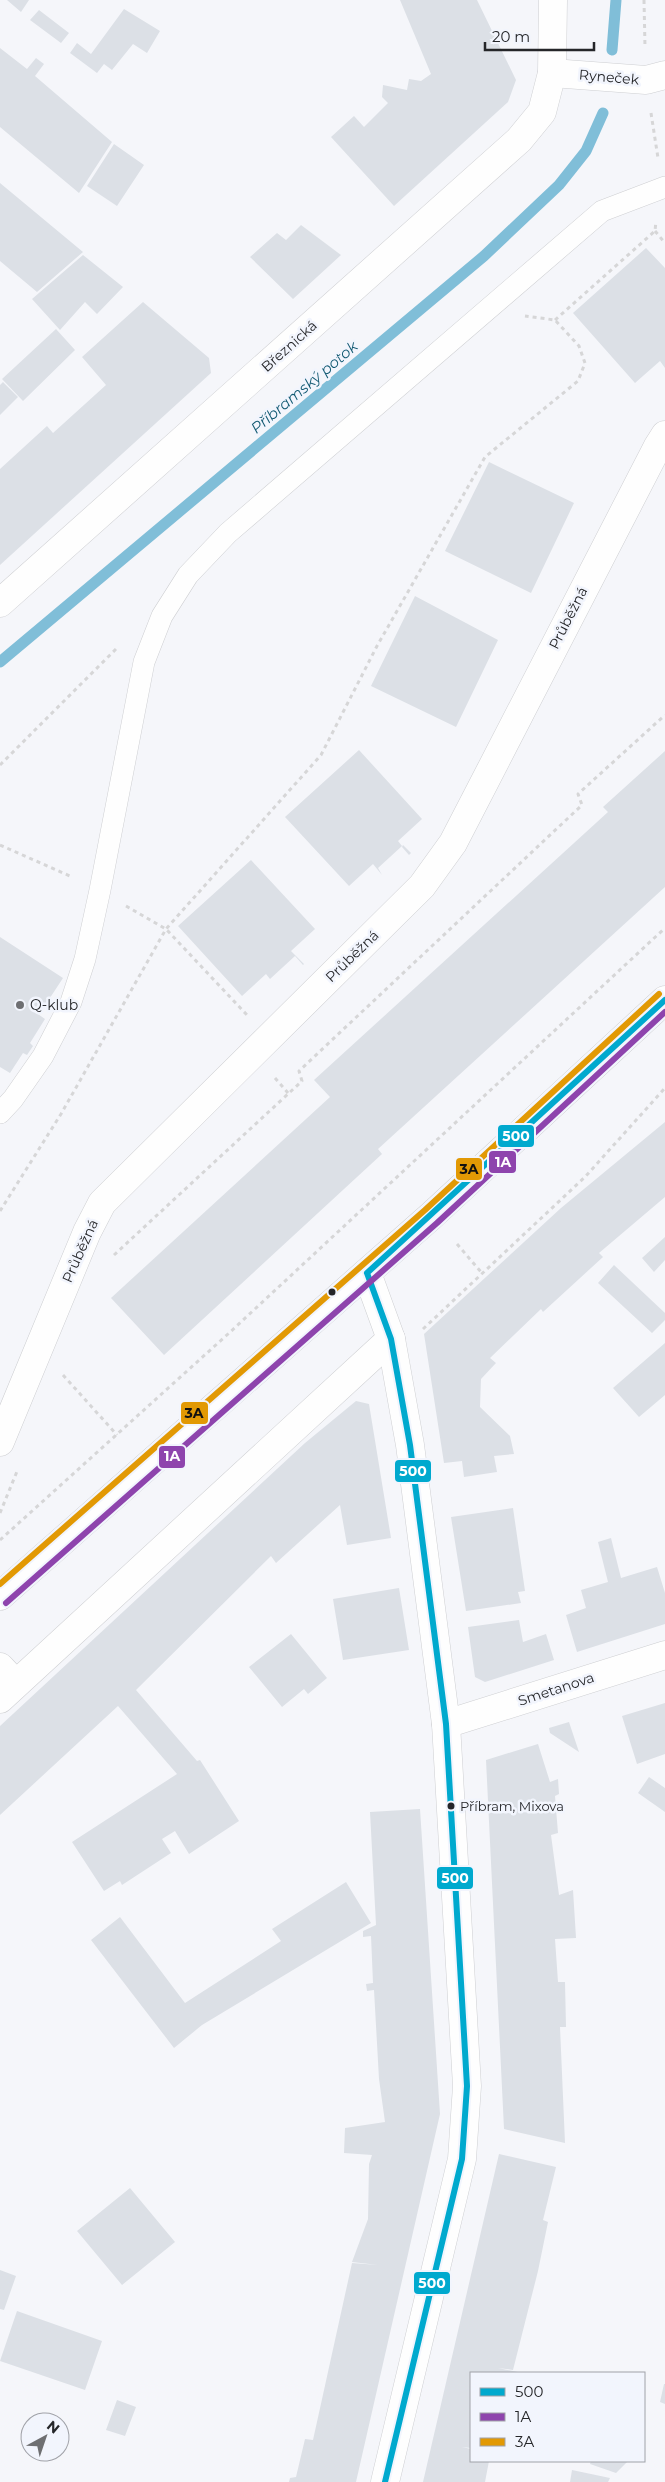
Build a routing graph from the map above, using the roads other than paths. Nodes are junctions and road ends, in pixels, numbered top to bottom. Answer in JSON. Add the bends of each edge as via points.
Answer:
{"nodes":[{"id":1,"x":553,"y":0,"type":"edge"},
{"id":2,"x":552,"y":73,"type":"junction"},
{"id":3,"x":655,"y":78,"type":"edge"},
{"id":4,"x":664,"y":188,"type":"edge"},
{"id":5,"x":665,"y":435,"type":"edge"},
{"id":6,"x":0,"y":603,"type":"edge"},
{"id":7,"x":665,"y":1000,"type":"edge"},
{"id":8,"x":0,"y":1113,"type":"edge"},
{"id":9,"x":367,"y":1273,"type":"junction"},
{"id":10,"x":391,"y":1339,"type":"junction"},
{"id":11,"x":0,"y":1442,"type":"edge"},
{"id":12,"x":0,"y":1596,"type":"edge"},
{"id":13,"x":665,"y":1655,"type":"edge"},
{"id":14,"x":5,"y":1683,"type":"edge"},
{"id":15,"x":446,"y":1724,"type":"junction"},
{"id":16,"x":385,"y":2482,"type":"edge"}],
"edges":[{"from":1,"to":2,"type":"street","name":"Březnická"},
{"from":2,"to":3,"type":"street","name":"Ryneček"},
{"from":2,"to":6,"type":"street","name":"Březnická","via":[[542,112],[519,140]]},
{"from":4,"to":8,"type":"lane","via":[[602,211],[228,533],[188,575],[162,616],[144,662],[100,890],[85,958],[71,1002],[43,1056]]},
{"from":5,"to":11,"type":"street","name":"Průběžná","via":[[453,843],[422,886],[102,1203]]},
{"from":7,"to":9,"type":"street"},
{"from":9,"to":10,"type":"street"},
{"from":9,"to":12,"type":"street"},
{"from":10,"to":14,"type":"street"},
{"from":10,"to":15,"type":"street","via":[[410,1445]]},
{"from":13,"to":15,"type":"street","name":"Smetanova"},
{"from":15,"to":16,"type":"street","via":[[467,2086],[462,2160]]}]}
